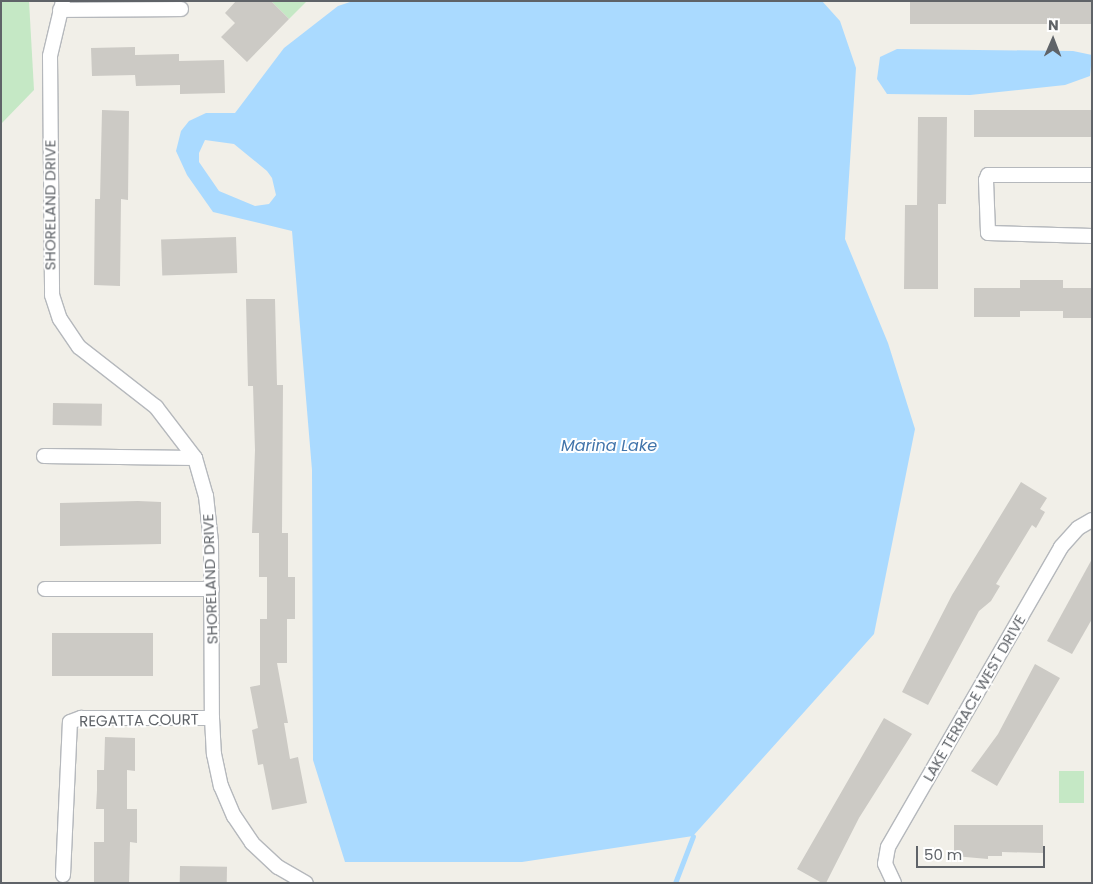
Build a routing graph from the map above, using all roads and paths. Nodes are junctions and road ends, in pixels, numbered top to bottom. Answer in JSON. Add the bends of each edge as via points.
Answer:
{"nodes":[{"id":1,"x":62,"y":5,"type":"edge"},
{"id":2,"x":182,"y":9,"type":"dead end"},
{"id":3,"x":1092,"y":176,"type":"edge"},
{"id":4,"x":1092,"y":236,"type":"edge"},
{"id":5,"x":44,"y":456,"type":"dead end"},
{"id":6,"x":195,"y":458,"type":"junction"},
{"id":7,"x":1090,"y":521,"type":"edge"},
{"id":8,"x":45,"y":589,"type":"dead end"},
{"id":9,"x":212,"y":590,"type":"junction"},
{"id":10,"x":212,"y":718,"type":"junction"},
{"id":11,"x":62,"y":876,"type":"dead end"},
{"id":12,"x":306,"y":883,"type":"edge"},
{"id":13,"x":894,"y":883,"type":"edge"}],
"edges":[{"from":1,"to":2,"type":"street"},
{"from":1,"to":6,"type":"street","name":"SHORELAND DRIVE","via":[[50,56],[50,287],[56,311],[80,347],[156,406]]},
{"from":3,"to":4,"type":"street","via":[[988,175],[986,180],[988,233]]},
{"from":5,"to":6,"type":"street"},
{"from":6,"to":9,"type":"street","name":"SHORELAND DRIVE","via":[[209,519]]},
{"from":7,"to":13,"type":"street","name":"LAKE TERRACE WEST DRIVE","via":[[1078,528],[1061,547],[888,846],[885,864]]},
{"from":8,"to":9,"type":"street"},
{"from":9,"to":10,"type":"street","name":"SHORELAND DRIVE"},
{"from":10,"to":11,"type":"street","name":"REGATTA COURT","via":[[81,718],[70,722]]},
{"from":10,"to":12,"type":"street","name":"SHORELAND DRIVE","via":[[217,770],[234,816],[264,854]]}]}
